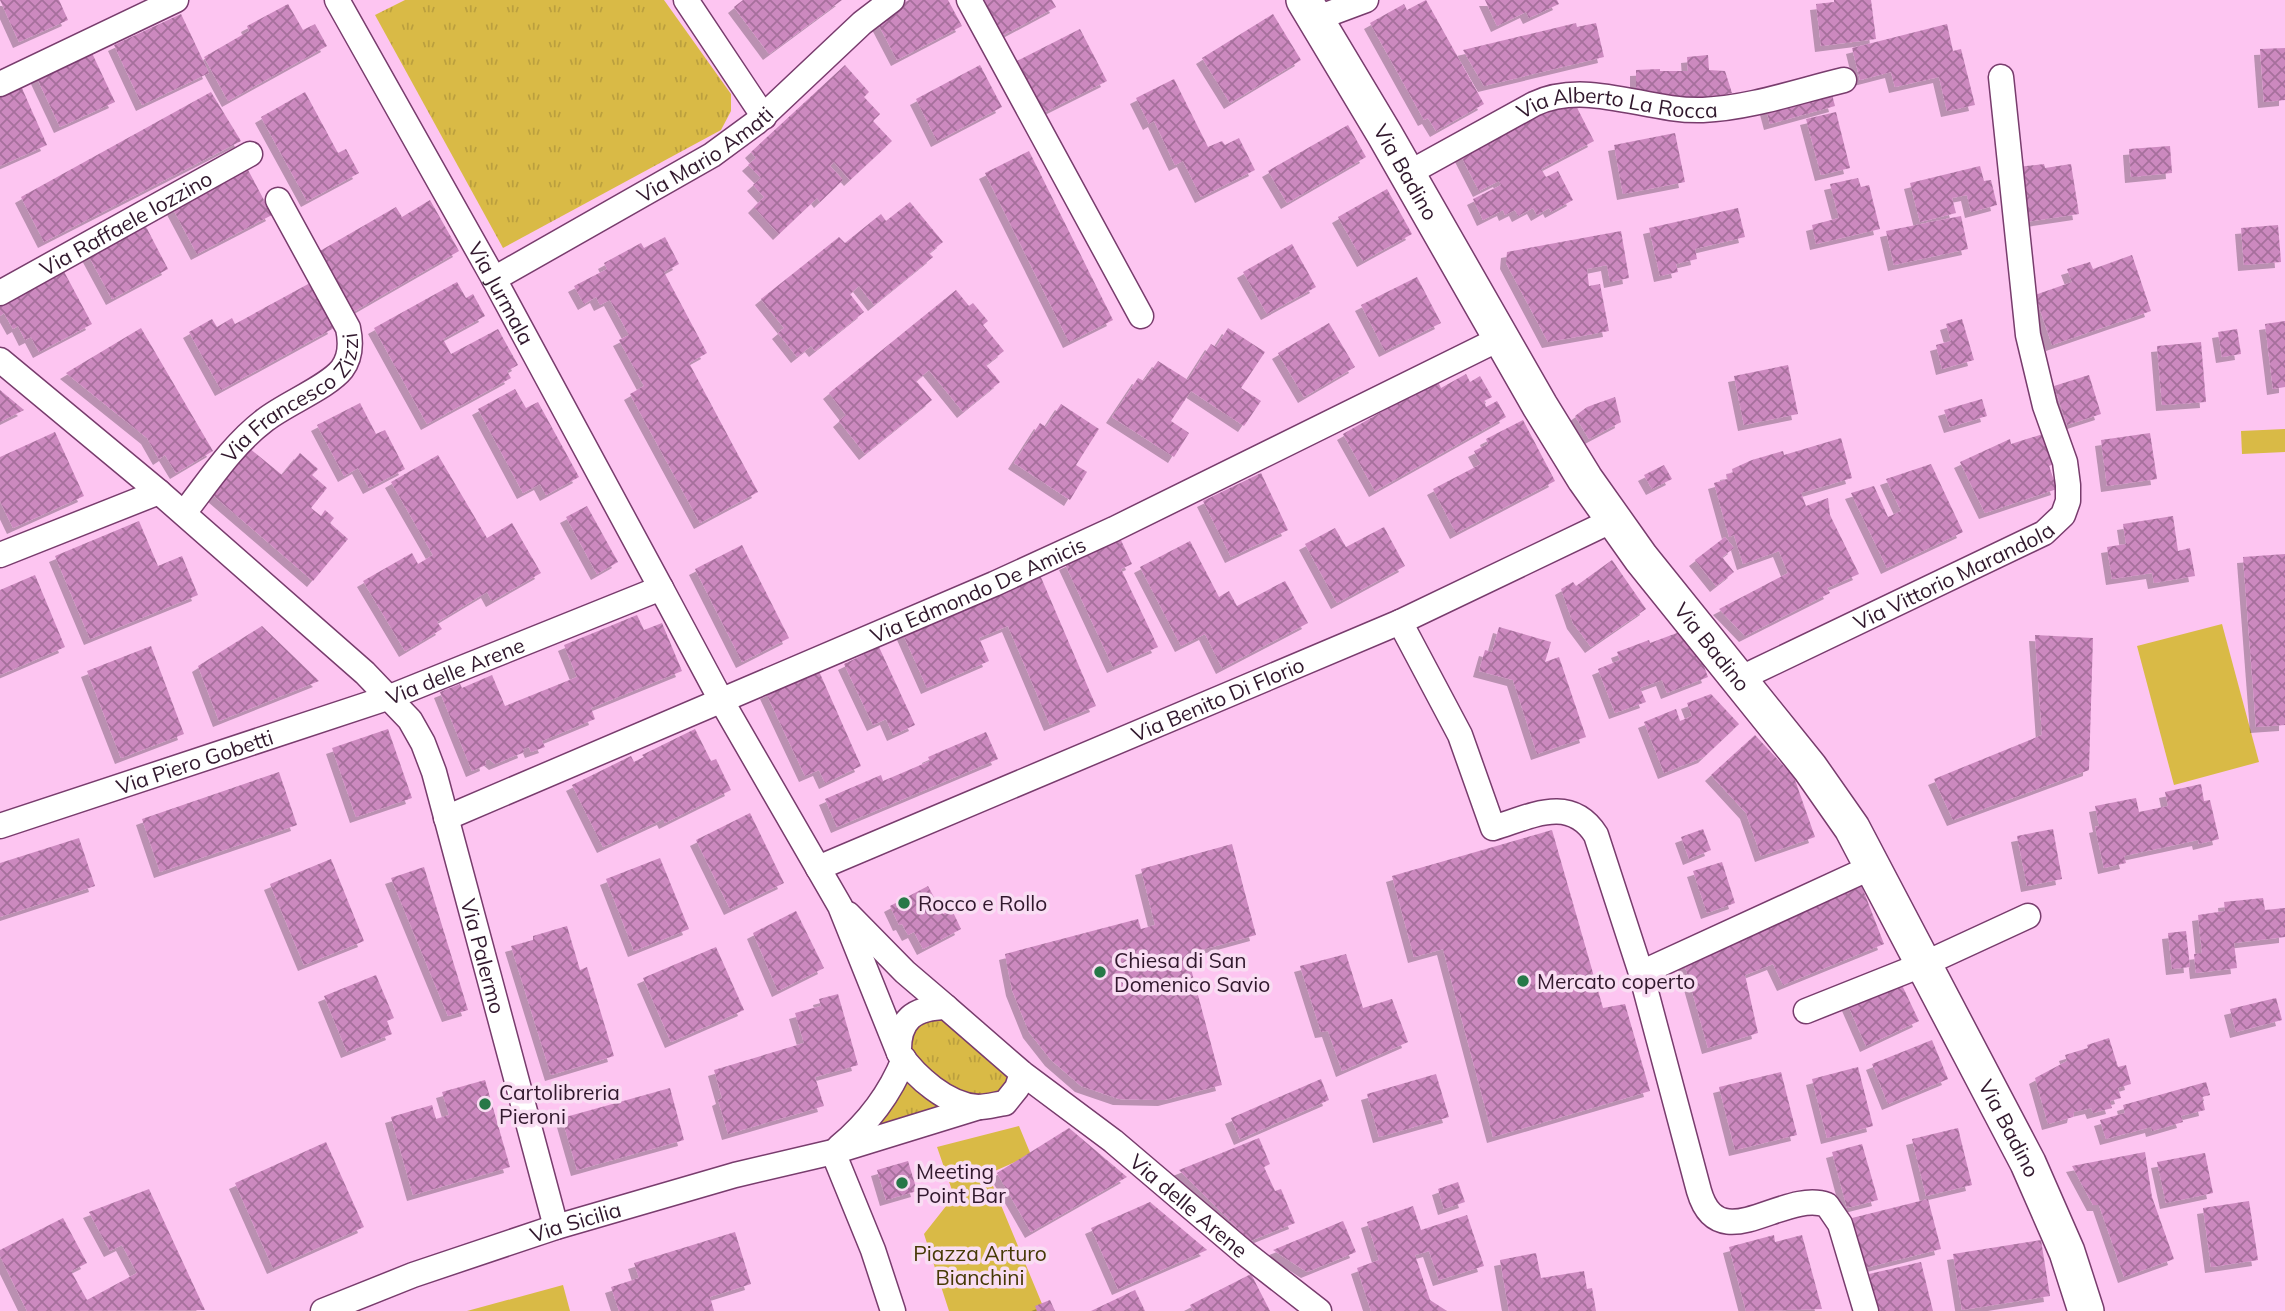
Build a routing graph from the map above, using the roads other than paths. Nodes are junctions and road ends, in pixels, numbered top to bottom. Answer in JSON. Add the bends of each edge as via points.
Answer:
{"nodes":[{"id":1,"x":176,"y":0,"type":"edge"},
{"id":2,"x":337,"y":0,"type":"edge"},
{"id":3,"x":686,"y":0,"type":"edge"},
{"id":4,"x":892,"y":0,"type":"edge"},
{"id":5,"x":969,"y":0,"type":"edge"},
{"id":6,"x":1366,"y":0,"type":"edge"},
{"id":7,"x":1310,"y":9,"type":"edge"},
{"id":8,"x":2001,"y":77,"type":"dead end"},
{"id":9,"x":1844,"y":80,"type":"dead end"},
{"id":10,"x":0,"y":84,"type":"edge"},
{"id":11,"x":764,"y":117,"type":"junction"},
{"id":12,"x":250,"y":154,"type":"dead end"},
{"id":13,"x":1407,"y":174,"type":"junction"},
{"id":14,"x":278,"y":200,"type":"dead end"},
{"id":15,"x":494,"y":279,"type":"junction"},
{"id":16,"x":0,"y":293,"type":"edge"},
{"id":17,"x":1141,"y":316,"type":"dead end"},
{"id":18,"x":1501,"y":338,"type":"junction"},
{"id":19,"x":0,"y":360,"type":"edge"},
{"id":20,"x":159,"y":492,"type":"junction"},
{"id":21,"x":184,"y":513,"type":"junction"},
{"id":22,"x":1613,"y":520,"type":"junction"},
{"id":23,"x":0,"y":555,"type":"edge"},
{"id":24,"x":661,"y":589,"type":"junction"},
{"id":25,"x":1400,"y":622,"type":"junction"},
{"id":26,"x":1739,"y":679,"type":"junction"},
{"id":27,"x":390,"y":697,"type":"junction"},
{"id":28,"x":721,"y":699,"type":"junction"},
{"id":29,"x":446,"y":818,"type":"junction"},
{"id":30,"x":0,"y":826,"type":"edge"},
{"id":31,"x":1874,"y":866,"type":"junction"},
{"id":32,"x":818,"y":869,"type":"junction"},
{"id":33,"x":840,"y":906,"type":"junction"},
{"id":34,"x":2028,"y":916,"type":"dead end"},
{"id":35,"x":1924,"y":964,"type":"junction"},
{"id":36,"x":1641,"y":974,"type":"junction"},
{"id":37,"x":946,"y":1007,"type":"junction"},
{"id":38,"x":1806,"y":1011,"type":"dead end"},
{"id":39,"x":902,"y":1056,"type":"junction"},
{"id":40,"x":1022,"y":1073,"type":"junction"},
{"id":41,"x":1059,"y":1101,"type":"junction"},
{"id":42,"x":1005,"y":1103,"type":"junction"},
{"id":43,"x":979,"y":1107,"type":"junction"},
{"id":44,"x":833,"y":1152,"type":"junction"},
{"id":45,"x":556,"y":1227,"type":"junction"},
{"id":46,"x":323,"y":1311,"type":"edge"},
{"id":47,"x":893,"y":1311,"type":"edge"},
{"id":48,"x":1319,"y":1311,"type":"edge"},
{"id":49,"x":1866,"y":1311,"type":"edge"},
{"id":50,"x":2086,"y":1311,"type":"edge"}],
"edges":[{"from":1,"to":10,"type":"street"},
{"from":2,"to":15,"type":"street","name":"Via Jurmala"},
{"from":3,"to":11,"type":"street"},
{"from":4,"to":11,"type":"street","name":"Via Mario Amati"},
{"from":5,"to":17,"type":"street"},
{"from":6,"to":7,"type":"street"},
{"from":7,"to":13,"type":"street","name":"Via Badino"},
{"from":8,"to":26,"type":"street","name":"Via Vittorio Marandola","via":[[2028,335],[2045,406],[2065,462],[2068,493],[2063,515],[2044,533]]},
{"from":9,"to":13,"type":"street","name":"Via Alberto La Rocca","via":[[1704,110],[1561,95],[1534,104]]},
{"from":11,"to":15,"type":"street","name":"Via Mario Amati","via":[[712,155]]},
{"from":12,"to":16,"type":"street","name":"Via Raffaele Iozzino"},
{"from":13,"to":18,"type":"street","name":"Via Badino"},
{"from":14,"to":21,"type":"street","name":"Via Francesco Zizzi","via":[[348,327],[346,361],[331,379],[254,429]]},
{"from":15,"to":24,"type":"street","name":"Via Jurmala"},
{"from":18,"to":22,"type":"street","name":"Via Badino"},
{"from":18,"to":28,"type":"street","name":"Via Edmondo De Amicis","via":[[1092,539]]},
{"from":19,"to":20,"type":"street","name":"Via delle Arene"},
{"from":20,"to":21,"type":"street","name":"Via delle Arene"},
{"from":20,"to":23,"type":"street"},
{"from":21,"to":27,"type":"street","name":"Via delle Arene"},
{"from":22,"to":25,"type":"street","name":"Via Benito Di Florio"},
{"from":22,"to":26,"type":"street","name":"Via Badino"},
{"from":24,"to":27,"type":"street","name":"Via delle Arene"},
{"from":24,"to":28,"type":"street"},
{"from":25,"to":32,"type":"street","name":"Via Benito Di Florio"},
{"from":25,"to":36,"type":"street","via":[[1460,735],[1493,828],[1557,811],[1576,814],[1590,826],[1601,846]]},
{"from":26,"to":31,"type":"street","name":"Via Badino","via":[[1832,798]]},
{"from":27,"to":29,"type":"street","name":"Via Palermo","via":[[423,743]]},
{"from":27,"to":30,"type":"street","name":"Via Piero Gobetti"},
{"from":28,"to":29,"type":"street","name":"Via Edmondo De Amicis"},
{"from":28,"to":32,"type":"street"},
{"from":29,"to":45,"type":"street","name":"Via Palermo"},
{"from":31,"to":35,"type":"street","name":"Via Badino"},
{"from":31,"to":36,"type":"street"},
{"from":32,"to":33,"type":"street"},
{"from":33,"to":37,"type":"street","name":"Via delle Arene"},
{"from":33,"to":39,"type":"street"},
{"from":34,"to":35,"type":"street"},
{"from":35,"to":38,"type":"street"},
{"from":35,"to":50,"type":"street","name":"Via Badino","via":[[2036,1180]]},
{"from":36,"to":49,"type":"street","via":[[1702,1202],[1714,1217],[1731,1222],[1806,1203],[1827,1205],[1840,1224]]},
{"from":37,"to":39,"type":"street","via":[[924,1009],[906,1021],[900,1036]]},
{"from":37,"to":40,"type":"street","name":"Via delle Arene"},
{"from":39,"to":43,"type":"street","via":[[921,1078],[948,1097]]},
{"from":39,"to":44,"type":"street","via":[[897,1078],[871,1115]]},
{"from":40,"to":41,"type":"street","name":"Via delle Arene"},
{"from":40,"to":42,"type":"street"},
{"from":41,"to":42,"type":"street","name":"Via Sicilia"},
{"from":41,"to":48,"type":"street","name":"Via delle Arene"},
{"from":42,"to":43,"type":"street","name":"Via Sicilia"},
{"from":43,"to":44,"type":"street","name":"Via Sicilia"},
{"from":44,"to":45,"type":"street","name":"Via Sicilia","via":[[744,1172]]},
{"from":44,"to":47,"type":"street"},
{"from":45,"to":46,"type":"street","name":"Via Sicilia"}]}
